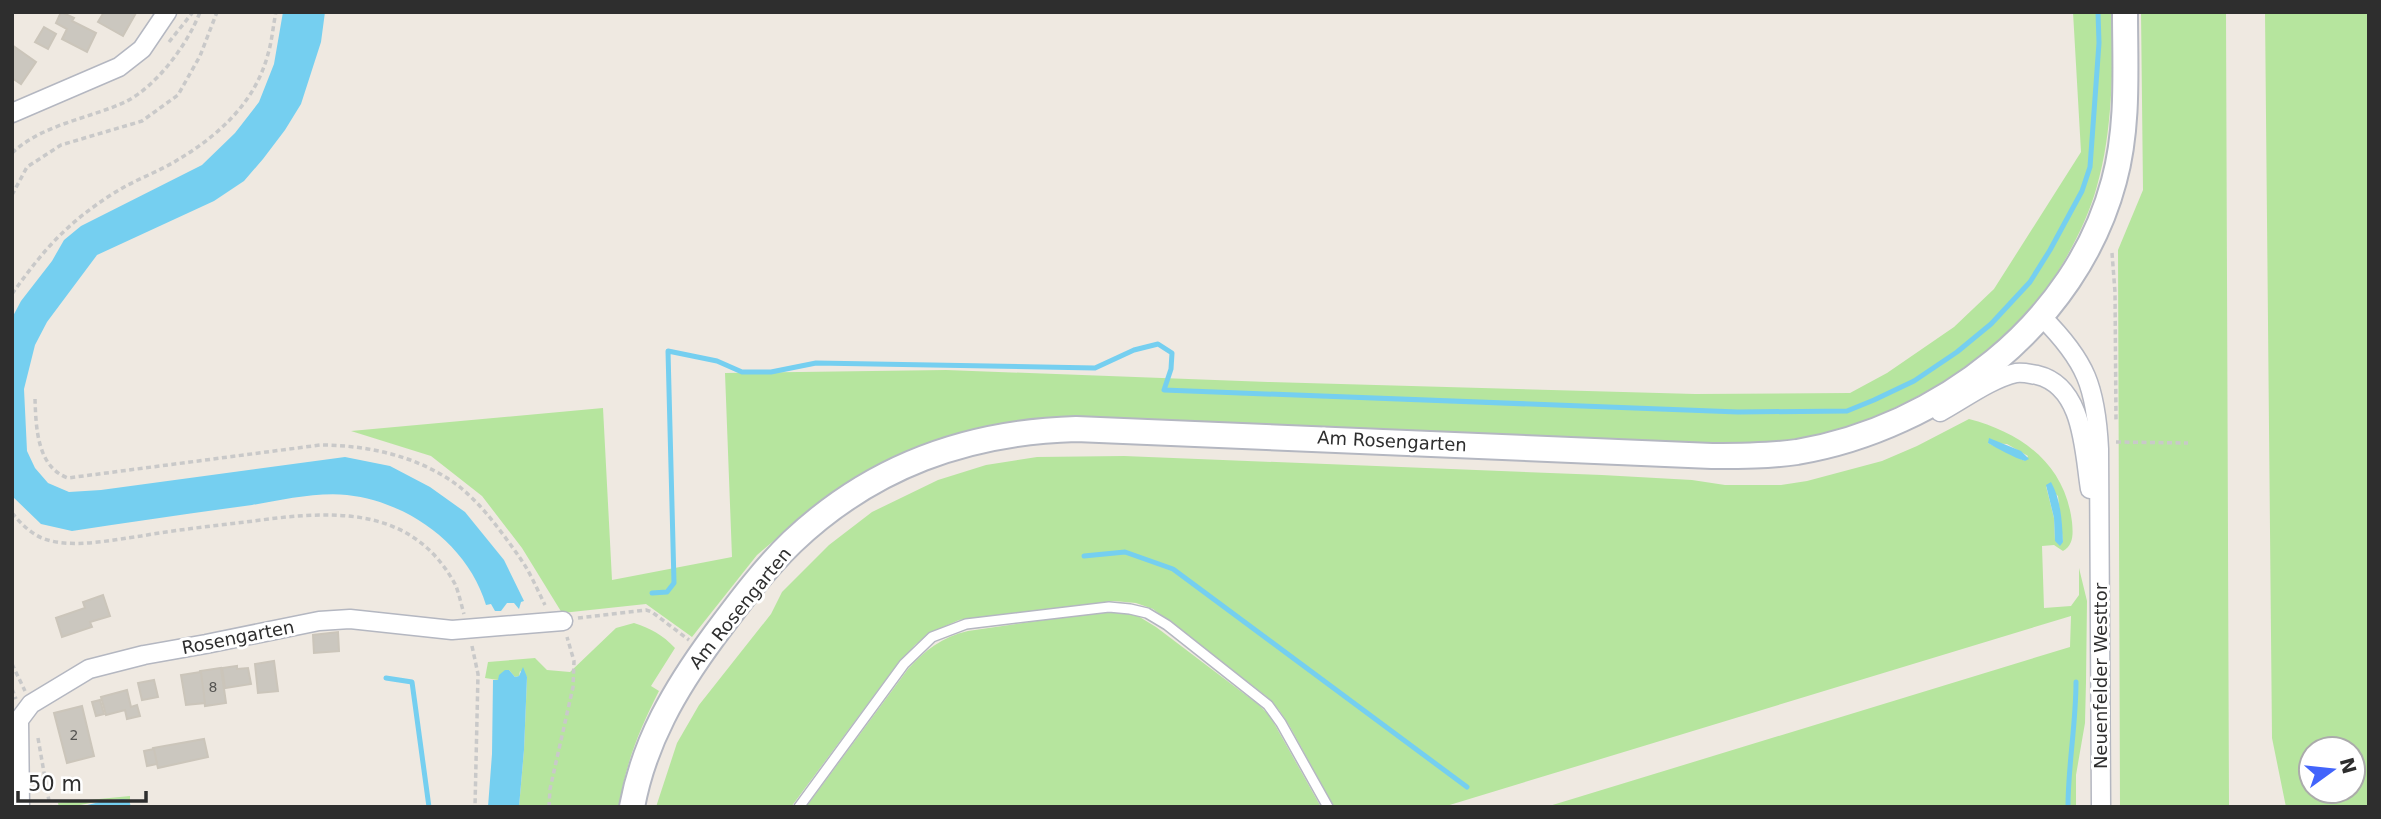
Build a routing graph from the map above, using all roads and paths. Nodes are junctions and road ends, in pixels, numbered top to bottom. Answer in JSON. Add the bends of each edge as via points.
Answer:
{"nodes":[{"id":1,"x":167,"y":12,"type":"edge"},
{"id":2,"x":200,"y":12,"type":"edge"},
{"id":3,"x":217,"y":12,"type":"edge"},
{"id":4,"x":276,"y":12,"type":"edge"},
{"id":5,"x":2125,"y":12,"type":"edge"},
{"id":6,"x":12,"y":113,"type":"edge"},
{"id":7,"x":12,"y":153,"type":"edge"},
{"id":8,"x":12,"y":195,"type":"edge"},
{"id":9,"x":12,"y":294,"type":"edge"},
{"id":10,"x":2042,"y":317,"type":"junction"},
{"id":11,"x":36,"y":399,"type":"dead end"},
{"id":12,"x":1902,"y":419,"type":"junction"},
{"id":13,"x":2116,"y":442,"type":"dead end"},
{"id":14,"x":2188,"y":443,"type":"dead end"},
{"id":15,"x":12,"y":513,"type":"edge"},
{"id":16,"x":2099,"y":544,"type":"junction"},
{"id":17,"x":557,"y":621,"type":"junction"},
{"id":18,"x":470,"y":634,"type":"junction"},
{"id":19,"x":704,"y":651,"type":"junction"},
{"id":20,"x":20,"y":807,"type":"edge"},
{"id":21,"x":475,"y":807,"type":"edge"},
{"id":22,"x":549,"y":807,"type":"edge"},
{"id":23,"x":632,"y":807,"type":"edge"},
{"id":24,"x":799,"y":807,"type":"edge"},
{"id":25,"x":1328,"y":807,"type":"edge"},
{"id":26,"x":2101,"y":807,"type":"edge"}],
"edges":[{"from":1,"to":6,"type":"street","via":[[142,49],[118,67]]},
{"from":2,"to":7,"type":"path","via":[[194,30],[161,74],[127,101],[35,137]]},
{"from":3,"to":8,"type":"path","via":[[178,95],[142,121],[61,145],[27,167]]},
{"from":4,"to":9,"type":"path","via":[[268,55],[253,91],[220,131],[82,215],[55,238]]},
{"from":5,"to":10,"type":"main road","name":"Am Rosengarten","via":[[2122,144],[2109,199],[2084,255]]},
{"from":10,"to":12,"type":"main road","name":"Am Rosengarten","via":[[1995,360]]},
{"from":10,"to":16,"type":"street","name":"Neuenfelder Westtor","via":[[2079,359],[2093,394],[2099,449]]},
{"from":11,"to":17,"type":"path","via":[[36,423],[46,463],[68,478],[320,445],[379,450],[426,468],[460,488],[487,514],[522,560]]},
{"from":12,"to":16,"type":"street","name":"Neuenfelder Westtor","via":[[1933,415],[2016,373],[2053,382],[2075,407]]},
{"from":12,"to":19,"type":"main road","name":"Am Rosengarten","via":[[1823,446],[1754,456],[1076,429],[1006,434],[921,458],[867,485],[813,523],[770,565]]},
{"from":13,"to":14,"type":"path"},
{"from":15,"to":18,"type":"path","via":[[37,536],[67,543],[99,543],[272,518],[353,515],[415,537],[439,561],[456,586]]},
{"from":16,"to":26,"type":"street","name":"Neuenfelder Westtor"},
{"from":17,"to":18,"type":"street","name":"Rosengarten"},
{"from":17,"to":19,"type":"path","via":[[646,610]]},
{"from":17,"to":22,"type":"path","via":[[574,661],[573,687]]},
{"from":18,"to":20,"type":"street","name":"Rosengarten","via":[[350,619],[319,621],[89,669],[31,704],[19,720]]},
{"from":18,"to":21,"type":"path","via":[[478,674]]},
{"from":19,"to":23,"type":"main road","name":"Am Rosengarten","via":[[655,729]]},
{"from":24,"to":25,"type":"lane","via":[[904,664],[932,637],[966,624],[1109,607],[1147,613],[1167,625],[1268,705]]}]}
